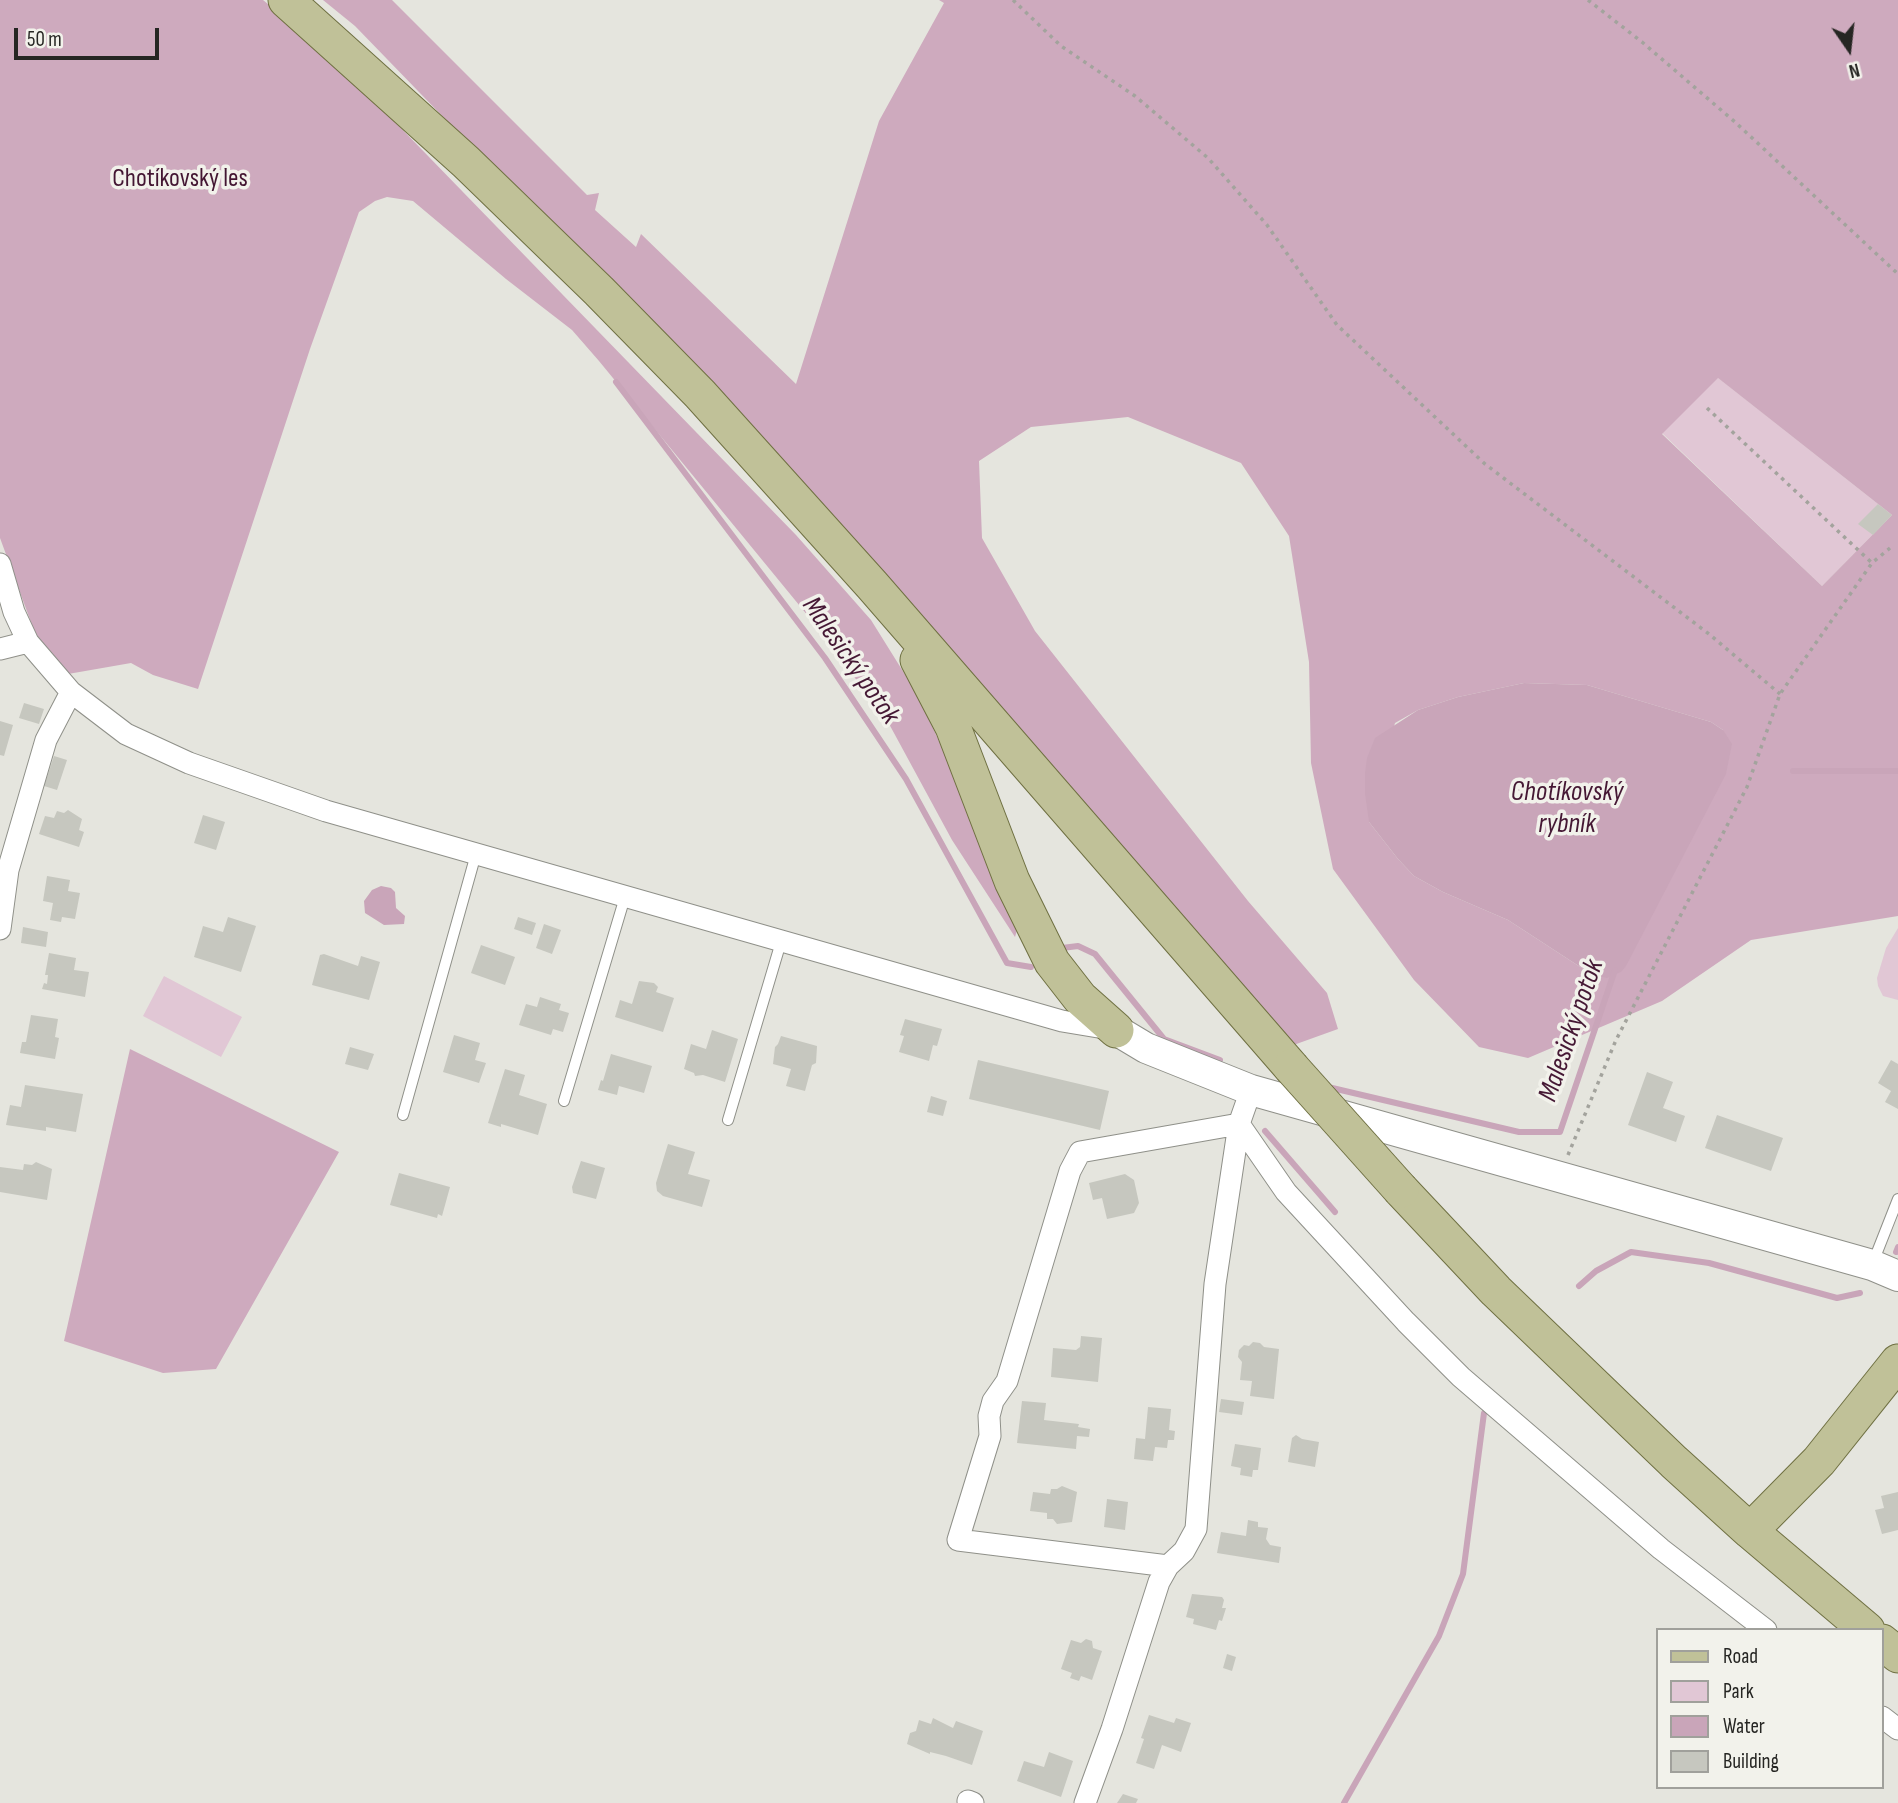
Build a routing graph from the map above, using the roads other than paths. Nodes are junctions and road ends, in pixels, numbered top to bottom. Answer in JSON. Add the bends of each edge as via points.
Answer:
{"nodes":[{"id":1,"x":286,"y":0,"type":"edge"},
{"id":2,"x":0,"y":564,"type":"edge"},
{"id":3,"x":872,"y":585,"type":"junction"},
{"id":4,"x":28,"y":642,"type":"junction"},
{"id":5,"x":0,"y":649,"type":"edge"},
{"id":6,"x":71,"y":692,"type":"junction"},
{"id":7,"x":476,"y":854,"type":"junction"},
{"id":8,"x":625,"y":897,"type":"junction"},
{"id":9,"x":0,"y":929,"type":"edge"},
{"id":10,"x":781,"y":942,"type":"junction"},
{"id":11,"x":1116,"y":1030,"type":"junction"},
{"id":12,"x":1251,"y":1090,"type":"junction"},
{"id":13,"x":564,"y":1101,"type":"dead end"},
{"id":14,"x":403,"y":1115,"type":"dead end"},
{"id":15,"x":728,"y":1120,"type":"dead end"},
{"id":16,"x":1239,"y":1124,"type":"junction"},
{"id":17,"x":1898,"y":1199,"type":"edge"},
{"id":18,"x":1885,"y":1271,"type":"edge"},
{"id":19,"x":1898,"y":1362,"type":"edge"},
{"id":20,"x":1750,"y":1531,"type":"junction"},
{"id":21,"x":1168,"y":1566,"type":"junction"},
{"id":22,"x":1763,"y":1628,"type":"edge"},
{"id":23,"x":1865,"y":1628,"type":"edge"},
{"id":24,"x":1884,"y":1644,"type":"edge"},
{"id":25,"x":1898,"y":1655,"type":"edge"},
{"id":26,"x":1086,"y":1803,"type":"edge"}],
"edges":[{"from":1,"to":3,"type":"main road","via":[[466,162],[599,291],[718,414]]},
{"from":2,"to":4,"type":"street"},
{"from":3,"to":11,"type":"main road","via":[[953,727],[1012,881],[1052,962],[1080,998]]},
{"from":3,"to":20,"type":"main road","bridge":true,"via":[[1401,1190],[1496,1291]]},
{"from":4,"to":5,"type":"street"},
{"from":4,"to":6,"type":"street"},
{"from":6,"to":7,"type":"street","via":[[126,734],[189,763],[326,811]]},
{"from":6,"to":9,"type":"street","via":[[46,740],[8,870]]},
{"from":7,"to":8,"type":"street"},
{"from":7,"to":14,"type":"lane"},
{"from":8,"to":10,"type":"street"},
{"from":8,"to":13,"type":"lane"},
{"from":10,"to":11,"type":"street","via":[[1062,1021]]},
{"from":10,"to":15,"type":"lane"},
{"from":11,"to":12,"type":"street","via":[[1146,1048]]},
{"from":12,"to":16,"type":"street"},
{"from":12,"to":18,"type":"street"},
{"from":16,"to":21,"type":"street","via":[[1215,1284],[1196,1529]]},
{"from":16,"to":21,"type":"street","via":[[1080,1153],[1070,1171],[1007,1381],[993,1401],[990,1436],[958,1540]]},
{"from":16,"to":22,"type":"street","via":[[1286,1192],[1461,1377],[1661,1549]]},
{"from":17,"to":18,"type":"lane"},
{"from":19,"to":20,"type":"main road","via":[[1819,1461]]},
{"from":20,"to":23,"type":"main road"},
{"from":21,"to":26,"type":"street","via":[[1152,1600]]},
{"from":24,"to":25,"type":"main road"}]}
